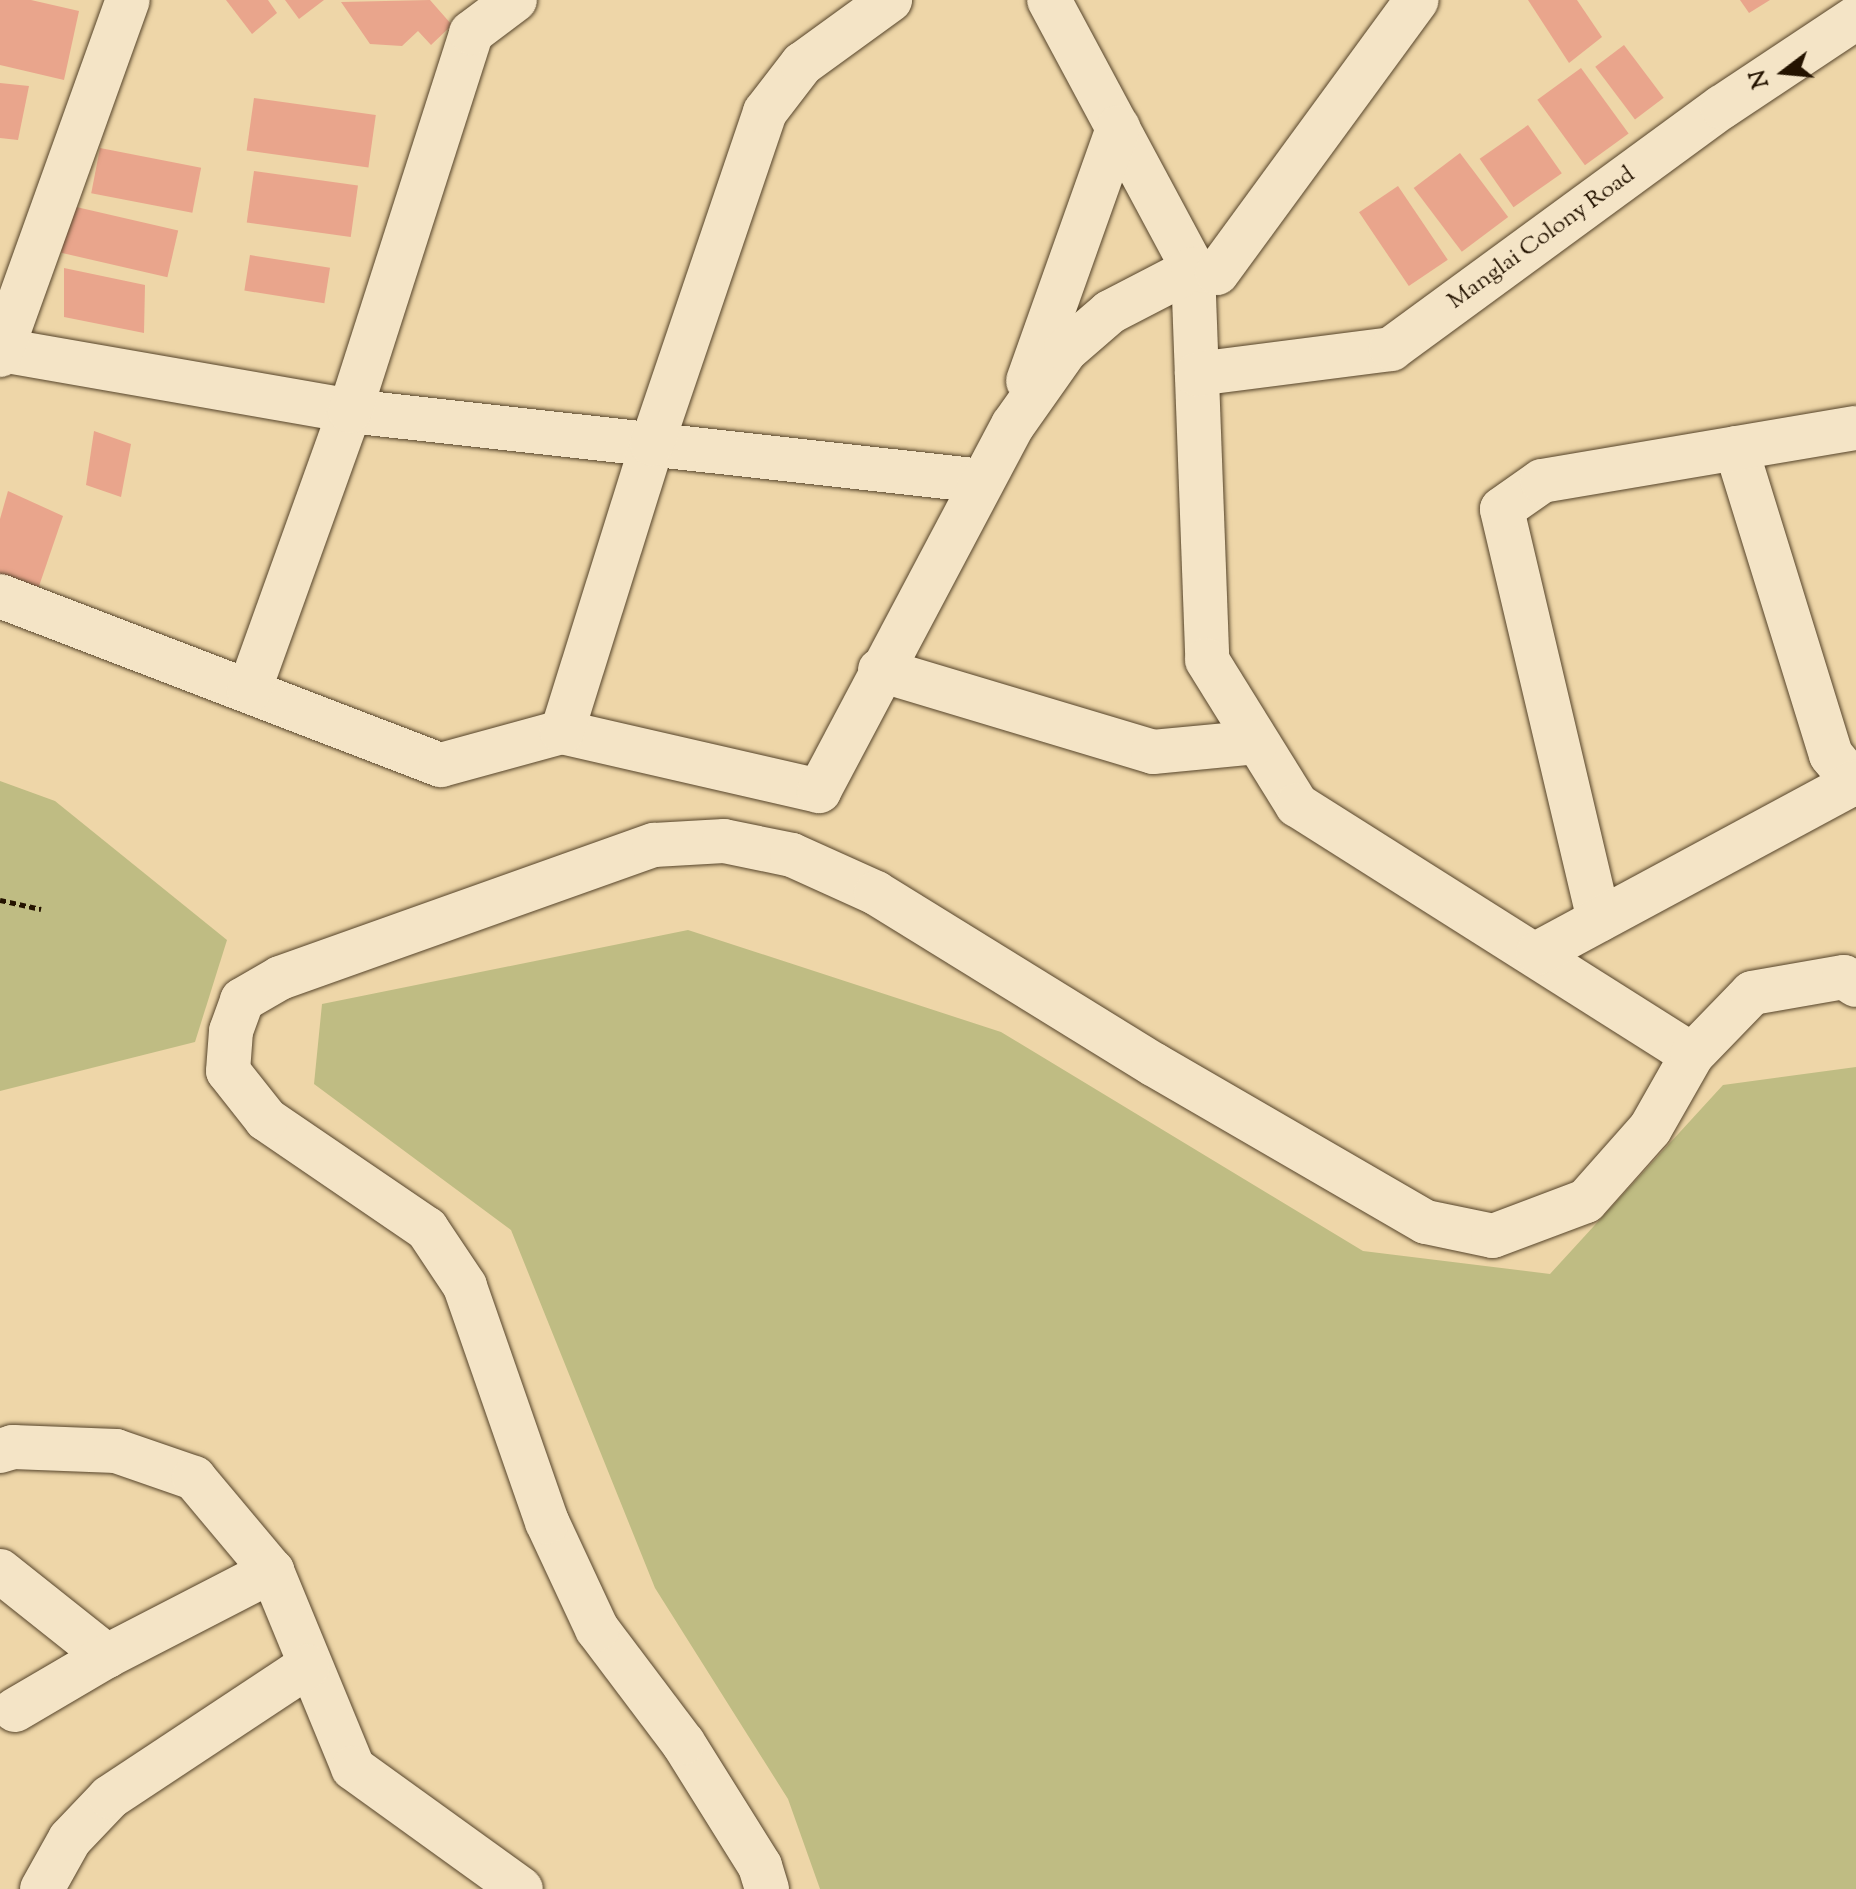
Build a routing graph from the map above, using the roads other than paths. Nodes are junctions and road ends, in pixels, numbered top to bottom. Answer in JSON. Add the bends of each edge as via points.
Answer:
{"nodes":[{"id":1,"x":128,"y":0,"type":"edge"},
{"id":2,"x":515,"y":0,"type":"edge"},
{"id":3,"x":890,"y":0,"type":"edge"},
{"id":4,"x":1049,"y":0,"type":"edge"},
{"id":5,"x":1417,"y":0,"type":"edge"},
{"id":6,"x":1856,"y":18,"type":"edge"},
{"id":7,"x":1118,"y":128,"type":"junction"},
{"id":8,"x":1193,"y":269,"type":"junction"},
{"id":9,"x":1,"y":352,"type":"edge"},
{"id":10,"x":1197,"y":374,"type":"junction"},
{"id":11,"x":350,"y":411,"type":"junction"},
{"id":12,"x":1013,"y":425,"type":"junction"},
{"id":13,"x":1856,"y":428,"type":"edge"},
{"id":14,"x":652,"y":444,"type":"junction"},
{"id":15,"x":1736,"y":448,"type":"junction"},
{"id":16,"x":982,"y":481,"type":"junction"},
{"id":17,"x":0,"y":596,"type":"edge"},
{"id":18,"x":880,"y":670,"type":"junction"},
{"id":19,"x":249,"y":691,"type":"junction"},
{"id":20,"x":562,"y":732,"type":"junction"},
{"id":21,"x":1257,"y":742,"type":"junction"},
{"id":22,"x":1855,"y":783,"type":"edge"},
{"id":23,"x":819,"y":791,"type":"junction"},
{"id":24,"x":792,"y":855,"type":"junction"},
{"id":25,"x":1599,"y":920,"type":"junction"},
{"id":26,"x":1538,"y":953,"type":"junction"},
{"id":27,"x":1856,"y":985,"type":"edge"},
{"id":28,"x":1692,"y":1055,"type":"junction"},
{"id":29,"x":0,"y":1451,"type":"edge"},
{"id":30,"x":0,"y":1571,"type":"edge"},
{"id":31,"x":272,"y":1571,"type":"junction"},
{"id":32,"x":107,"y":1656,"type":"junction"},
{"id":33,"x":308,"y":1666,"type":"junction"},
{"id":34,"x":15,"y":1710,"type":"dead end"},
{"id":35,"x":42,"y":1889,"type":"edge"},
{"id":36,"x":521,"y":1889,"type":"edge"},
{"id":37,"x":767,"y":1889,"type":"edge"}],
"edges":[{"from":1,"to":9,"type":"street"},
{"from":2,"to":11,"type":"street","via":[[471,33]]},
{"from":3,"to":14,"type":"street","via":[[802,64],[765,112]]},
{"from":4,"to":7,"type":"street"},
{"from":5,"to":8,"type":"street","via":[[1217,273]]},
{"from":6,"to":10,"type":"street","name":"Manglai Colony Road","via":[[1722,107],[1391,349]]},
{"from":7,"to":8,"type":"street"},
{"from":7,"to":12,"type":"street"},
{"from":8,"to":10,"type":"street"},
{"from":8,"to":12,"type":"street","via":[[1110,312],[1066,350]]},
{"from":9,"to":11,"type":"street"},
{"from":10,"to":21,"type":"street","via":[[1207,660]]},
{"from":11,"to":14,"type":"street"},
{"from":11,"to":19,"type":"street"},
{"from":12,"to":16,"type":"street"},
{"from":13,"to":15,"type":"street"},
{"from":14,"to":16,"type":"street"},
{"from":14,"to":20,"type":"street"},
{"from":15,"to":22,"type":"street","via":[[1831,755]]},
{"from":15,"to":25,"type":"street","via":[[1542,481],[1502,509]]},
{"from":16,"to":18,"type":"street"},
{"from":17,"to":19,"type":"street"},
{"from":18,"to":21,"type":"street","via":[[1153,752]]},
{"from":18,"to":23,"type":"street"},
{"from":19,"to":20,"type":"street","via":[[441,765]]},
{"from":20,"to":23,"type":"street"},
{"from":21,"to":26,"type":"street","via":[[1297,805]]},
{"from":22,"to":25,"type":"street"},
{"from":23,"to":24,"type":"street"},
{"from":24,"to":28,"type":"street","via":[[876,893],[1153,1064],[1426,1222],[1493,1236],[1586,1201],[1650,1129]]},
{"from":24,"to":37,"type":"street","via":[[724,841],[654,845],[280,978],[242,1000],[231,1031],[228,1071],[266,1119],[427,1229],[465,1286],[547,1522],[597,1629],[683,1743],[760,1866]]},
{"from":25,"to":26,"type":"street"},
{"from":26,"to":28,"type":"street"},
{"from":27,"to":28,"type":"street","via":[[1844,977],[1752,993]]},
{"from":29,"to":31,"type":"street","via":[[116,1451],[194,1478]]},
{"from":30,"to":32,"type":"street"},
{"from":31,"to":32,"type":"street"},
{"from":31,"to":33,"type":"street"},
{"from":32,"to":34,"type":"street"},
{"from":33,"to":35,"type":"street","via":[[110,1797],[70,1839]]},
{"from":33,"to":36,"type":"street","via":[[353,1768]]}]}
